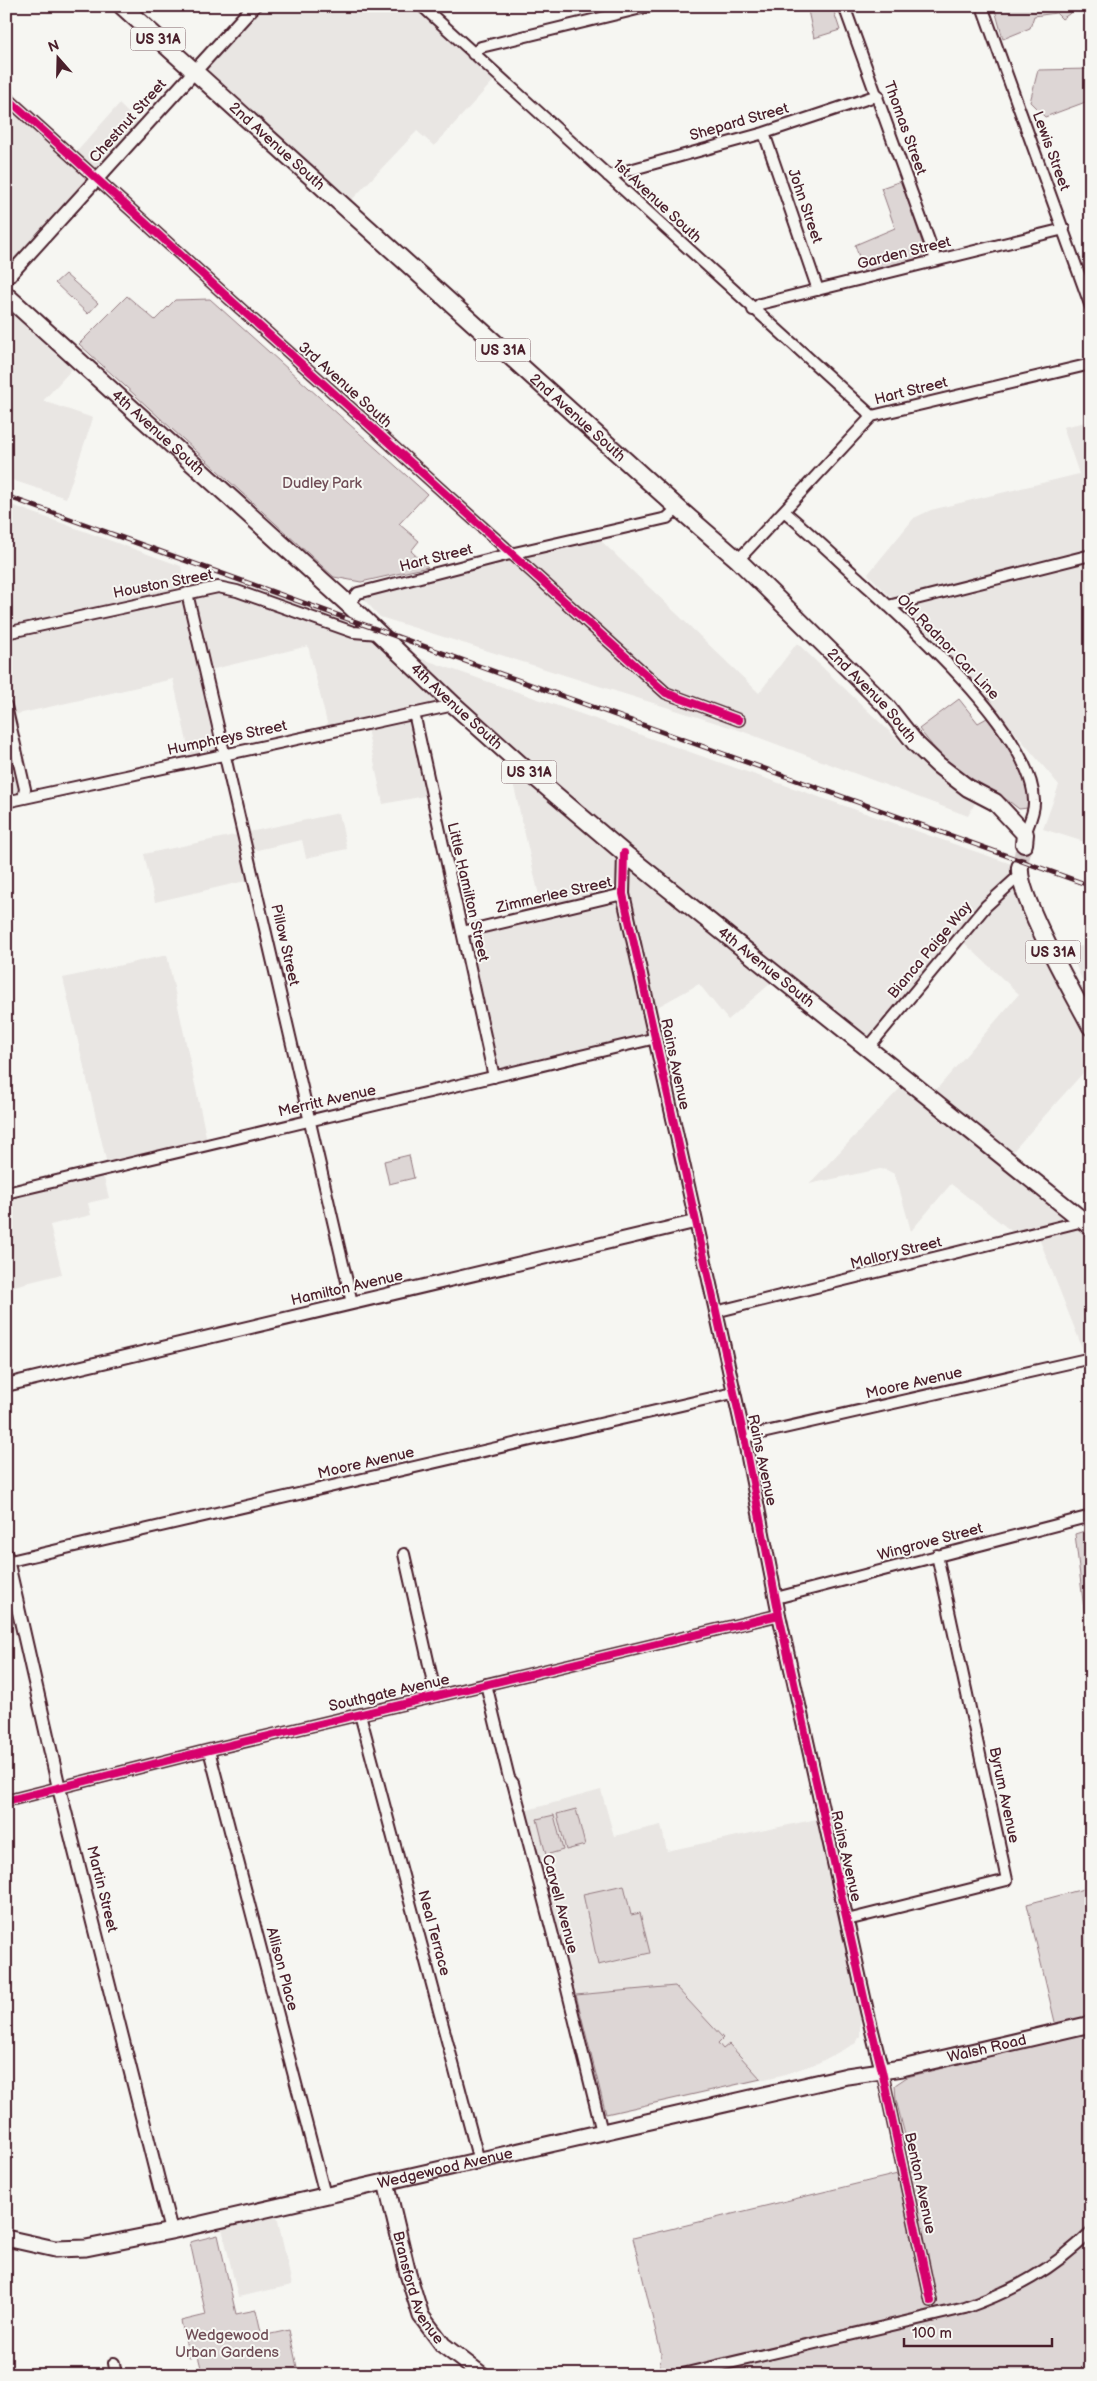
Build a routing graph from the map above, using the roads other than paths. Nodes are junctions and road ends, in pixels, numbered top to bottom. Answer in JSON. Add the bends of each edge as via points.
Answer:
{"nodes":[{"id":1,"x":122,"y":6,"type":"edge"},
{"id":2,"x":254,"y":6,"type":"edge"},
{"id":3,"x":422,"y":6,"type":"edge"},
{"id":4,"x":650,"y":6,"type":"edge"},
{"id":5,"x":844,"y":6,"type":"edge"},
{"id":6,"x":982,"y":6,"type":"edge"},
{"id":7,"x":473,"y":54,"type":"junction"},
{"id":8,"x":194,"y":72,"type":"junction"},
{"id":9,"x":878,"y":95,"type":"junction"},
{"id":10,"x":6,"y":97,"type":"edge"},
{"id":11,"x":764,"y":133,"type":"junction"},
{"id":12,"x":608,"y":176,"type":"junction"},
{"id":13,"x":98,"y":178,"type":"junction"},
{"id":14,"x":1064,"y":229,"type":"junction"},
{"id":15,"x":936,"y":260,"type":"junction"},
{"id":16,"x":6,"y":279,"type":"edge"},
{"id":17,"x":818,"y":290,"type":"junction"},
{"id":18,"x":6,"y":295,"type":"edge"},
{"id":19,"x":1091,"y":307,"type":"edge"},
{"id":20,"x":753,"y":310,"type":"junction"},
{"id":21,"x":1091,"y":364,"type":"edge"},
{"id":22,"x":872,"y":416,"type":"junction"},
{"id":23,"x":678,"y":508,"type":"junction"},
{"id":24,"x":785,"y":512,"type":"junction"},
{"id":25,"x":510,"y":554,"type":"junction"},
{"id":26,"x":1091,"y":555,"type":"edge"},
{"id":27,"x":738,"y":560,"type":"junction"},
{"id":28,"x":188,"y":593,"type":"junction"},
{"id":29,"x":348,"y":604,"type":"junction"},
{"id":30,"x":888,"y":606,"type":"junction"},
{"id":31,"x":6,"y":633,"type":"edge"},
{"id":32,"x":380,"y":634,"type":"junction"},
{"id":33,"x":454,"y":704,"type":"junction"},
{"id":34,"x":6,"y":706,"type":"edge"},
{"id":35,"x":414,"y":713,"type":"junction"},
{"id":36,"x":739,"y":720,"type":"dead end"},
{"id":37,"x":224,"y":753,"type":"junction"},
{"id":38,"x":24,"y":798,"type":"junction"},
{"id":39,"x":6,"y":802,"type":"edge"},
{"id":40,"x":1025,"y":839,"type":"joint"},
{"id":41,"x":624,"y":854,"type":"junction"},
{"id":42,"x":1020,"y":871,"type":"joint"},
{"id":43,"x":623,"y":894,"type":"junction"},
{"id":44,"x":462,"y":932,"type":"junction"},
{"id":45,"x":1091,"y":1027,"type":"edge"},
{"id":46,"x":656,"y":1038,"type":"junction"},
{"id":47,"x":868,"y":1048,"type":"junction"},
{"id":48,"x":494,"y":1077,"type":"junction"},
{"id":49,"x":310,"y":1120,"type":"junction"},
{"id":50,"x":6,"y":1193,"type":"edge"},
{"id":51,"x":694,"y":1222,"type":"junction"},
{"id":52,"x":1087,"y":1224,"type":"edge"},
{"id":53,"x":352,"y":1303,"type":"junction"},
{"id":54,"x":715,"y":1312,"type":"junction"},
{"id":55,"x":1091,"y":1358,"type":"edge"},
{"id":56,"x":6,"y":1385,"type":"edge"},
{"id":57,"x":733,"y":1393,"type":"junction"},
{"id":58,"x":744,"y":1438,"type":"junction"},
{"id":59,"x":1091,"y":1516,"type":"edge"},
{"id":60,"x":404,"y":1554,"type":"dead end"},
{"id":61,"x":937,"y":1555,"type":"junction"},
{"id":62,"x":7,"y":1559,"type":"edge"},
{"id":63,"x":776,"y":1598,"type":"junction"},
{"id":64,"x":779,"y":1615,"type":"junction"},
{"id":65,"x":486,"y":1684,"type":"junction"},
{"id":66,"x":436,"y":1696,"type":"junction"},
{"id":67,"x":360,"y":1714,"type":"junction"},
{"id":68,"x":209,"y":1750,"type":"junction"},
{"id":69,"x":59,"y":1788,"type":"junction"},
{"id":70,"x":6,"y":1801,"type":"edge"},
{"id":71,"x":847,"y":1920,"type":"junction"},
{"id":72,"x":1091,"y":2024,"type":"edge"},
{"id":73,"x":882,"y":2071,"type":"junction"},
{"id":74,"x":602,"y":2132,"type":"junction"},
{"id":75,"x":480,"y":2160,"type":"junction"},
{"id":76,"x":386,"y":2182,"type":"junction"},
{"id":77,"x":325,"y":2195,"type":"junction"},
{"id":78,"x":171,"y":2231,"type":"junction"},
{"id":79,"x":1091,"y":2232,"type":"edge"},
{"id":80,"x":6,"y":2238,"type":"edge"},
{"id":81,"x":931,"y":2301,"type":"dead end"},
{"id":82,"x":114,"y":2363,"type":"dead end"},
{"id":83,"x":116,"y":2375,"type":"edge"},
{"id":84,"x":482,"y":2375,"type":"edge"},
{"id":85,"x":678,"y":2375,"type":"edge"}],
"edges":[{"from":1,"to":8,"type":"main road","name":"2nd Avenue South","number":"US 31A"},
{"from":2,"to":8,"type":"street","name":"Chestnut Street"},
{"from":3,"to":7,"type":"street","name":"1st Avenue South"},
{"from":4,"to":7,"type":"street","via":[[481,47]]},
{"from":5,"to":9,"type":"street","name":"Thomas Street"},
{"from":6,"to":14,"type":"street","name":"Lewis Street"},
{"from":7,"to":12,"type":"street","name":"1st Avenue South"},
{"from":8,"to":13,"type":"street","name":"Chestnut Street"},
{"from":8,"to":23,"type":"main road","name":"2nd Avenue South","number":"US 31A"},
{"from":9,"to":11,"type":"street","name":"Shepard Street"},
{"from":9,"to":15,"type":"street","name":"Thomas Street"},
{"from":10,"to":13,"type":"street","name":"3rd Avenue South"},
{"from":11,"to":12,"type":"street","name":"Shepard Street"},
{"from":11,"to":17,"type":"street","name":"John Street"},
{"from":12,"to":20,"type":"street","name":"1st Avenue South"},
{"from":13,"to":16,"type":"street","name":"Chestnut Street"},
{"from":13,"to":25,"type":"street","name":"3rd Avenue South"},
{"from":14,"to":15,"type":"street","name":"Garden Street"},
{"from":14,"to":19,"type":"street","name":"Lewis Street"},
{"from":15,"to":17,"type":"street","name":"Garden Street"},
{"from":17,"to":20,"type":"street","name":"Garden Street","via":[[760,304]]},
{"from":18,"to":29,"type":"main road","name":"4th Avenue South","number":"US 31A"},
{"from":20,"to":22,"type":"street","name":"1st Avenue South"},
{"from":21,"to":22,"type":"street","name":"Hart Street"},
{"from":22,"to":24,"type":"street","name":"Hart Street"},
{"from":23,"to":25,"type":"street","name":"Hart Street","via":[[667,518]]},
{"from":23,"to":27,"type":"main road","name":"2nd Avenue South","number":"US 31A"},
{"from":24,"to":27,"type":"street","name":"Hart Street"},
{"from":24,"to":30,"type":"street","name":"Old Radnor Car Line"},
{"from":25,"to":29,"type":"street","name":"Hart Street","via":[[358,593]]},
{"from":25,"to":36,"type":"street","name":"3rd Avenue South","via":[[666,693]]},
{"from":26,"to":30,"type":"street"},
{"from":27,"to":40,"type":"main road","name":"2nd Avenue South","number":"US 31A","via":[[886,706],[916,744],[968,788],[995,802]]},
{"from":28,"to":31,"type":"street","name":"Houston Street"},
{"from":28,"to":32,"type":"street","name":"Houston Street","via":[[227,588],[353,632]]},
{"from":28,"to":37,"type":"street","name":"Pillow Street"},
{"from":29,"to":32,"type":"main road","name":"4th Avenue South","number":"US 31A"},
{"from":30,"to":40,"type":"street","name":"Old Radnor Car Line","via":[[975,693],[1018,751],[1035,803]]},
{"from":32,"to":33,"type":"main road","name":"4th Avenue South","number":"US 31A"},
{"from":33,"to":35,"type":"street","name":"Humphreys Street"},
{"from":33,"to":41,"type":"main road","name":"4th Avenue South","number":"US 31A"},
{"from":34,"to":38,"type":"street","via":[[25,789]]},
{"from":35,"to":37,"type":"street","name":"Humphreys Street"},
{"from":35,"to":44,"type":"street","name":"Little Hamilton Street"},
{"from":37,"to":38,"type":"street","name":"Humphreys Street"},
{"from":37,"to":49,"type":"street","name":"Pillow Street"},
{"from":38,"to":39,"type":"street","name":"Humphreys Street"},
{"from":41,"to":43,"type":"street","name":"Rains Avenue"},
{"from":41,"to":47,"type":"main road","name":"4th Avenue South","number":"US 31A"},
{"from":42,"to":45,"type":"main road","number":"US 31A","via":[[1028,903]]},
{"from":42,"to":47,"type":"street","name":"Bianca Paige Way","via":[[986,906]]},
{"from":43,"to":44,"type":"street","name":"Zimmerlee Street"},
{"from":43,"to":46,"type":"street","name":"Rains Avenue"},
{"from":44,"to":48,"type":"street","name":"Little Hamilton Street"},
{"from":46,"to":48,"type":"street","name":"Merritt Avenue"},
{"from":46,"to":51,"type":"street","name":"Rains Avenue"},
{"from":47,"to":52,"type":"main road","name":"4th Avenue South","number":"US 31A"},
{"from":48,"to":49,"type":"street","name":"Merritt Avenue"},
{"from":49,"to":50,"type":"street","name":"Merritt Avenue"},
{"from":49,"to":53,"type":"street","name":"Pillow Street"},
{"from":51,"to":53,"type":"street","name":"Hamilton Avenue"},
{"from":51,"to":54,"type":"street","name":"Rains Avenue"},
{"from":52,"to":54,"type":"street","name":"Mallory Street"},
{"from":53,"to":56,"type":"street","name":"Hamilton Avenue"},
{"from":54,"to":57,"type":"street","name":"Rains Avenue"},
{"from":55,"to":58,"type":"street","name":"Moore Avenue"},
{"from":57,"to":58,"type":"street","name":"Rains Avenue"},
{"from":57,"to":62,"type":"street","name":"Moore Avenue"},
{"from":58,"to":63,"type":"street","name":"Rains Avenue"},
{"from":59,"to":61,"type":"street","name":"Wingrove Street"},
{"from":60,"to":66,"type":"street"},
{"from":61,"to":63,"type":"street","name":"Wingrove Street"},
{"from":61,"to":71,"type":"street","name":"Byrum Avenue","via":[[1007,1880]]},
{"from":62,"to":69,"type":"street","name":"Martin Street"},
{"from":63,"to":64,"type":"street","name":"Rains Avenue"},
{"from":64,"to":65,"type":"street","name":"Southgate Avenue"},
{"from":64,"to":71,"type":"street","name":"Rains Avenue"},
{"from":65,"to":66,"type":"street","name":"Southgate Avenue"},
{"from":65,"to":74,"type":"street","name":"Carvell Avenue"},
{"from":66,"to":67,"type":"street","name":"Southgate Avenue"},
{"from":67,"to":68,"type":"street","name":"Southgate Avenue"},
{"from":67,"to":75,"type":"street","name":"Neal Terrace"},
{"from":68,"to":69,"type":"street","name":"Southgate Avenue"},
{"from":68,"to":77,"type":"street","name":"Allison Place"},
{"from":69,"to":70,"type":"street","name":"Southgate Avenue"},
{"from":69,"to":78,"type":"street","name":"Martin Street"},
{"from":71,"to":73,"type":"street","name":"Rains Avenue"},
{"from":72,"to":73,"type":"main road","name":"Walsh Road"},
{"from":73,"to":74,"type":"main road","name":"Wedgewood Avenue","via":[[847,2076]]},
{"from":73,"to":81,"type":"street","name":"Benton Avenue"},
{"from":74,"to":75,"type":"main road","name":"Wedgewood Avenue"},
{"from":75,"to":76,"type":"main road","name":"Wedgewood Avenue"},
{"from":76,"to":77,"type":"main road","name":"Wedgewood Avenue"},
{"from":76,"to":84,"type":"main road","name":"Bransford Avenue","via":[[421,2316],[443,2345]]},
{"from":77,"to":78,"type":"main road","name":"Wedgewood Avenue"},
{"from":78,"to":80,"type":"main road","name":"Wedgewood Avenue","via":[[86,2248],[55,2249]]},
{"from":79,"to":85,"type":"street","via":[[1036,2277],[1001,2296],[965,2308]]},
{"from":82,"to":83,"type":"street"}]}
